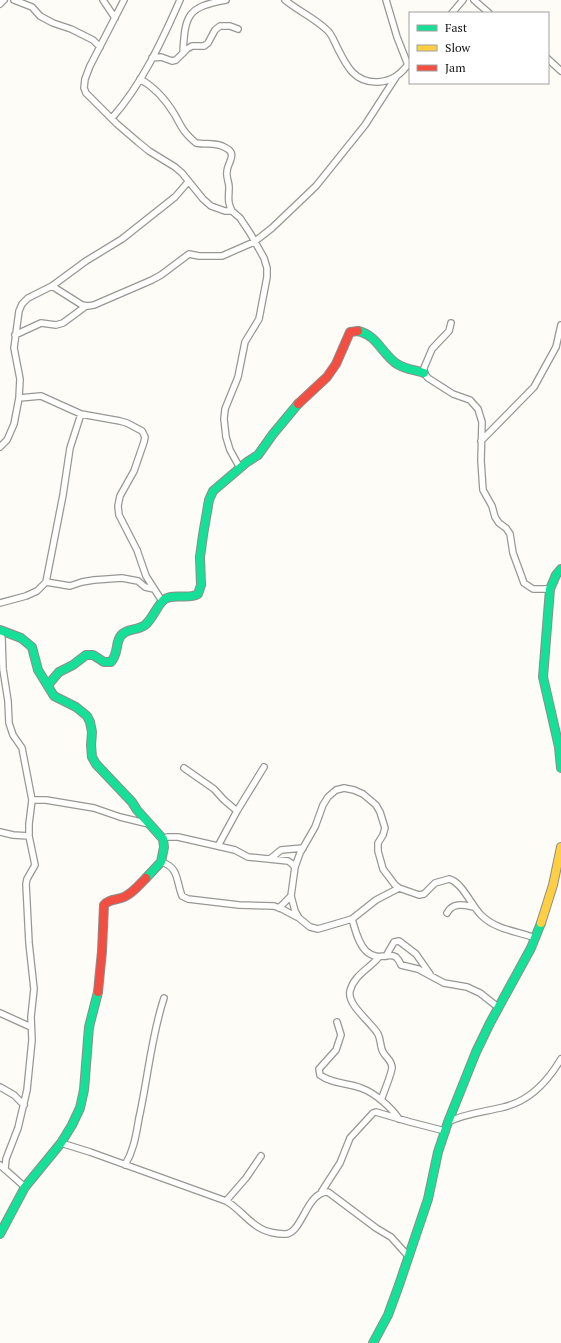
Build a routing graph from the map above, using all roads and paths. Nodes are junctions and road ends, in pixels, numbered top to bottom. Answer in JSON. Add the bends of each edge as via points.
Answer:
{"nodes":[{"id":1,"x":4,"y":0,"type":"edge"},
{"id":2,"x":14,"y":0,"type":"edge"},
{"id":3,"x":103,"y":0,"type":"edge"},
{"id":4,"x":124,"y":0,"type":"edge"},
{"id":5,"x":180,"y":0,"type":"edge"},
{"id":6,"x":226,"y":0,"type":"edge"},
{"id":7,"x":285,"y":0,"type":"edge"},
{"id":8,"x":386,"y":0,"type":"edge"},
{"id":9,"x":463,"y":0,"type":"edge"},
{"id":10,"x":474,"y":0,"type":"edge"},
{"id":11,"x":0,"y":4,"type":"edge"},
{"id":12,"x":453,"y":12,"type":"edge"},
{"id":13,"x":488,"y":12,"type":"edge"},
{"id":14,"x":115,"y":18,"type":"junction"},
{"id":15,"x":238,"y":29,"type":"dead end"},
{"id":16,"x":100,"y":47,"type":"junction"},
{"id":17,"x":183,"y":53,"type":"junction"},
{"id":18,"x":152,"y":58,"type":"junction"},
{"id":19,"x":549,"y":60,"type":"edge"},
{"id":20,"x":409,"y":63,"type":"edge"},
{"id":21,"x":561,"y":71,"type":"edge"},
{"id":22,"x":396,"y":77,"type":"junction"},
{"id":23,"x":140,"y":79,"type":"junction"},
{"id":24,"x":112,"y":118,"type":"junction"},
{"id":25,"x":188,"y":182,"type":"junction"},
{"id":26,"x":232,"y":211,"type":"junction"},
{"id":27,"x":254,"y":242,"type":"junction"},
{"id":28,"x":52,"y":286,"type":"junction"},
{"id":29,"x":86,"y":306,"type":"junction"},
{"id":30,"x":451,"y":323,"type":"dead end"},
{"id":31,"x":561,"y":325,"type":"edge"},
{"id":32,"x":15,"y":335,"type":"junction"},
{"id":33,"x":424,"y":373,"type":"junction"},
{"id":34,"x":19,"y":398,"type":"junction"},
{"id":35,"x":81,"y":414,"type":"junction"},
{"id":36,"x":481,"y":441,"type":"junction"},
{"id":37,"x":0,"y":447,"type":"edge"},
{"id":38,"x":240,"y":468,"type":"junction"},
{"id":39,"x":561,"y":569,"type":"edge"},
{"id":40,"x":46,"y":582,"type":"junction"},
{"id":41,"x":154,"y":589,"type":"junction"},
{"id":42,"x":550,"y":589,"type":"junction"},
{"id":43,"x":162,"y":601,"type":"junction"},
{"id":44,"x":0,"y":603,"type":"edge"},
{"id":45,"x":0,"y":630,"type":"edge"},
{"id":46,"x":48,"y":685,"type":"junction"},
{"id":47,"x":560,"y":747,"type":"edge"},
{"id":48,"x":264,"y":767,"type":"dead end"},
{"id":49,"x":184,"y":768,"type":"dead end"},
{"id":50,"x":561,"y":768,"type":"edge"},
{"id":51,"x":32,"y":800,"type":"junction"},
{"id":52,"x":237,"y":811,"type":"junction"},
{"id":53,"x":149,"y":824,"type":"junction"},
{"id":54,"x":0,"y":832,"type":"edge"},
{"id":55,"x":29,"y":836,"type":"junction"},
{"id":56,"x":163,"y":839,"type":"junction"},
{"id":57,"x":218,"y":846,"type":"junction"},
{"id":58,"x":561,"y":847,"type":"edge"},
{"id":59,"x":303,"y":848,"type":"junction"},
{"id":60,"x":270,"y":859,"type":"junction"},
{"id":61,"x":161,"y":862,"type":"junction"},
{"id":62,"x":294,"y":867,"type":"junction"},
{"id":63,"x":399,"y":888,"type":"junction"},
{"id":64,"x":291,"y":896,"type":"junction"},
{"id":65,"x":279,"y":908,"type":"junction"},
{"id":66,"x":474,"y":908,"type":"junction"},
{"id":67,"x":447,"y":913,"type":"dead end"},
{"id":68,"x":300,"y":918,"type":"junction"},
{"id":69,"x":352,"y":919,"type":"junction"},
{"id":70,"x":535,"y":938,"type":"junction"},
{"id":71,"x":382,"y":956,"type":"junction"},
{"id":72,"x":432,"y":976,"type":"junction"},
{"id":73,"x":164,"y":998,"type":"dead end"},
{"id":74,"x":498,"y":1008,"type":"junction"},
{"id":75,"x":0,"y":1013,"type":"edge"},
{"id":76,"x":337,"y":1022,"type":"dead end"},
{"id":77,"x":31,"y":1027,"type":"junction"},
{"id":78,"x":561,"y":1059,"type":"edge"},
{"id":79,"x":0,"y":1087,"type":"edge"},
{"id":80,"x":381,"y":1100,"type":"junction"},
{"id":81,"x":24,"y":1104,"type":"junction"},
{"id":82,"x":399,"y":1119,"type":"junction"},
{"id":83,"x":448,"y":1122,"type":"junction"},
{"id":84,"x":445,"y":1130,"type":"junction"},
{"id":85,"x":61,"y":1143,"type":"junction"},
{"id":86,"x":261,"y":1156,"type":"dead end"},
{"id":87,"x":0,"y":1165,"type":"edge"},
{"id":88,"x":125,"y":1165,"type":"junction"},
{"id":89,"x":6,"y":1169,"type":"junction"},
{"id":90,"x":25,"y":1187,"type":"junction"},
{"id":91,"x":322,"y":1191,"type":"junction"},
{"id":92,"x":226,"y":1201,"type":"junction"},
{"id":93,"x":0,"y":1234,"type":"edge"},
{"id":94,"x":409,"y":1257,"type":"junction"},
{"id":95,"x":373,"y":1343,"type":"edge"}],
"edges":[{"from":1,"to":11,"type":"street"},
{"from":2,"to":16,"type":"street","via":[[32,7],[40,16],[53,23],[93,40]]},
{"from":3,"to":14,"type":"street"},
{"from":4,"to":14,"type":"street"},
{"from":5,"to":18,"type":"street","via":[[164,38]]},
{"from":6,"to":17,"type":"street","via":[[200,7],[188,16]]},
{"from":7,"to":22,"type":"street","via":[[327,31],[346,64],[357,77],[372,82],[383,82]]},
{"from":8,"to":20,"type":"street","via":[[397,37]]},
{"from":9,"to":12,"type":"street"},
{"from":10,"to":13,"type":"street"},
{"from":14,"to":16,"type":"street"},
{"from":15,"to":17,"type":"street","via":[[220,26],[208,44],[192,46]]},
{"from":16,"to":24,"type":"street","via":[[85,79],[84,88],[90,98]]},
{"from":17,"to":18,"type":"street","via":[[172,61],[161,57]]},
{"from":18,"to":23,"type":"street"},
{"from":19,"to":21,"type":"street"},
{"from":20,"to":22,"type":"street"},
{"from":22,"to":27,"type":"street","via":[[366,125],[316,186]]},
{"from":23,"to":24,"type":"street","via":[[127,102]]},
{"from":23,"to":26,"type":"street","via":[[162,96],[182,129],[196,143],[216,144],[230,151],[232,157],[226,173],[229,187],[228,205]]},
{"from":24,"to":25,"type":"street","via":[[149,151],[175,167]]},
{"from":25,"to":26,"type":"street","via":[[211,206]]},
{"from":25,"to":28,"type":"street","via":[[175,197],[122,239]]},
{"from":26,"to":27,"type":"street","via":[[240,218]]},
{"from":27,"to":29,"type":"street","via":[[222,256],[188,254],[161,276],[94,305]]},
{"from":27,"to":38,"type":"street","via":[[266,263],[266,281],[259,319],[245,342],[240,368],[225,409],[224,419],[230,450]]},
{"from":28,"to":29,"type":"street"},
{"from":28,"to":32,"type":"street","via":[[38,292],[22,304]]},
{"from":29,"to":32,"type":"street","via":[[63,324],[41,323]]},
{"from":30,"to":33,"type":"street","via":[[449,331],[432,349],[424,365]]},
{"from":31,"to":36,"type":"street","via":[[556,347],[534,388]]},
{"from":32,"to":34,"type":"street","via":[[15,355],[20,379]]},
{"from":33,"to":36,"type":"street","via":[[452,394],[474,404],[482,422]]},
{"from":33,"to":38,"type":"street","via":[[397,364],[366,333],[352,331],[327,377],[300,402],[258,455]]},
{"from":34,"to":35,"type":"street","via":[[41,396]]},
{"from":34,"to":37,"type":"street","via":[[14,424],[7,440]]},
{"from":35,"to":40,"type":"street","via":[[70,448]]},
{"from":35,"to":41,"type":"street","via":[[127,423],[144,434],[140,457],[120,496],[118,506],[122,522],[137,550],[142,570]]},
{"from":36,"to":42,"type":"street","via":[[483,490],[499,523],[510,534],[522,579],[533,588]]},
{"from":38,"to":43,"type":"street","via":[[215,488],[209,500],[200,557],[200,591],[193,597],[166,598]]},
{"from":39,"to":42,"type":"street"},
{"from":40,"to":41,"type":"street","via":[[70,586],[94,580],[122,578],[138,581],[145,587]]},
{"from":40,"to":44,"type":"street","via":[[37,591]]},
{"from":41,"to":43,"type":"street"},
{"from":42,"to":47,"type":"street","via":[[543,677]]},
{"from":43,"to":46,"type":"street","via":[[145,625],[121,635],[113,660],[104,662],[86,655],[74,665],[59,672]]},
{"from":45,"to":46,"type":"street","via":[[21,638],[32,647],[38,670]]},
{"from":45,"to":51,"type":"street","via":[[9,723],[22,748]]},
{"from":46,"to":53,"type":"street","via":[[54,696],[87,716],[92,732],[92,757],[96,764]]},
{"from":47,"to":50,"type":"street"},
{"from":48,"to":52,"type":"street"},
{"from":49,"to":52,"type":"street","via":[[214,789]]},
{"from":51,"to":53,"type":"street","via":[[94,808]]},
{"from":51,"to":55,"type":"street"},
{"from":52,"to":57,"type":"street"},
{"from":53,"to":56,"type":"street"},
{"from":54,"to":55,"type":"street"},
{"from":55,"to":77,"type":"street","via":[[35,865],[26,884],[34,989]]},
{"from":56,"to":57,"type":"street","via":[[178,837]]},
{"from":56,"to":61,"type":"street"},
{"from":57,"to":60,"type":"street","via":[[235,850],[248,857]]},
{"from":58,"to":70,"type":"street","via":[[547,906]]},
{"from":59,"to":60,"type":"street","via":[[281,850]]},
{"from":59,"to":62,"type":"street"},
{"from":59,"to":63,"type":"street","via":[[328,797],[341,788],[354,790],[373,802],[380,812],[385,828],[378,845],[381,863],[391,882]]},
{"from":60,"to":62,"type":"street","via":[[288,861]]},
{"from":61,"to":65,"type":"street","via":[[172,868],[185,898]]},
{"from":61,"to":85,"type":"street","via":[[133,891],[119,899],[109,900],[104,905],[98,992],[89,1026],[84,1090],[80,1108]]},
{"from":62,"to":64,"type":"street"},
{"from":63,"to":66,"type":"street","via":[[420,895],[435,883],[451,879],[460,885]]},
{"from":63,"to":69,"type":"street","via":[[376,900]]},
{"from":64,"to":65,"type":"street"},
{"from":64,"to":68,"type":"street"},
{"from":65,"to":68,"type":"street"},
{"from":66,"to":67,"type":"street","via":[[456,905]]},
{"from":66,"to":70,"type":"street","via":[[496,926]]},
{"from":68,"to":69,"type":"street","via":[[310,927],[318,929]]},
{"from":69,"to":71,"type":"street","via":[[363,948],[376,957]]},
{"from":70,"to":74,"type":"street"},
{"from":71,"to":72,"type":"street","via":[[396,957],[401,965]]},
{"from":71,"to":72,"type":"street","via":[[394,942],[399,941],[416,954]]},
{"from":71,"to":80,"type":"street","via":[[360,974],[350,992],[350,999],[378,1035],[382,1052],[391,1063]]},
{"from":72,"to":74,"type":"street","via":[[480,993]]},
{"from":73,"to":88,"type":"street","via":[[154,1030],[146,1088],[133,1150]]},
{"from":74,"to":83,"type":"street","via":[[476,1052]]},
{"from":75,"to":77,"type":"street"},
{"from":76,"to":80,"type":"street","via":[[342,1035],[336,1050],[319,1069],[320,1075],[332,1081],[361,1088]]},
{"from":77,"to":81,"type":"street","via":[[32,1040]]},
{"from":78,"to":83,"type":"street","via":[[538,1088],[518,1102],[506,1107],[460,1116]]},
{"from":79,"to":81,"type":"street"},
{"from":80,"to":82,"type":"street"},
{"from":81,"to":89,"type":"street","via":[[6,1159]]},
{"from":82,"to":84,"type":"street"},
{"from":82,"to":91,"type":"street","via":[[376,1112],[369,1116],[350,1138],[340,1163]]},
{"from":83,"to":84,"type":"street"},
{"from":84,"to":94,"type":"street","via":[[428,1199]]},
{"from":85,"to":88,"type":"street"},
{"from":85,"to":90,"type":"street"},
{"from":86,"to":92,"type":"street"},
{"from":87,"to":89,"type":"street"},
{"from":88,"to":92,"type":"street"},
{"from":89,"to":90,"type":"street"},
{"from":90,"to":93,"type":"street"},
{"from":91,"to":92,"type":"street","via":[[292,1232],[285,1234],[259,1228]]},
{"from":91,"to":94,"type":"street","via":[[328,1192],[391,1237]]},
{"from":94,"to":95,"type":"street","via":[[388,1315]]}]}
